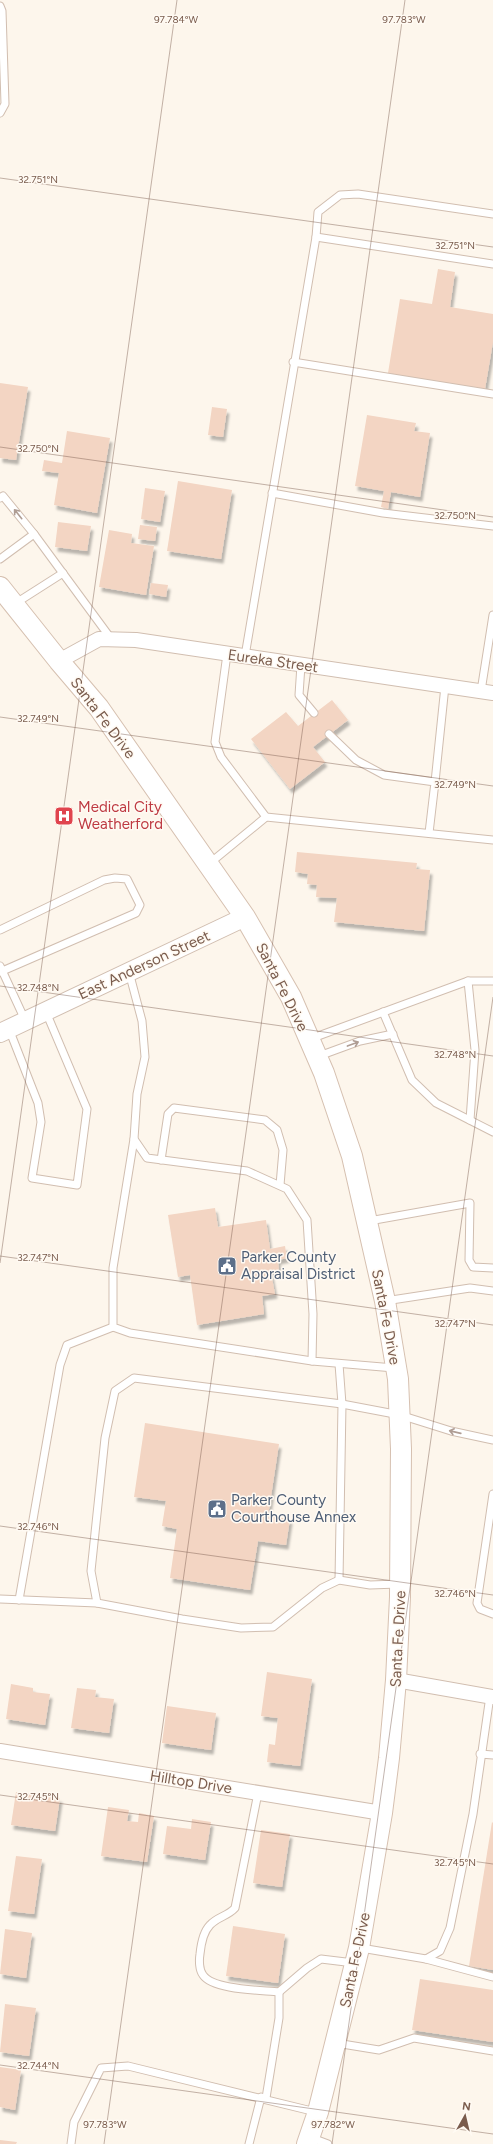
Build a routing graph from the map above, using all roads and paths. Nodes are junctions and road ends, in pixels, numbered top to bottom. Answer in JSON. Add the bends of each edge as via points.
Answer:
{"nodes":[{"id":1,"x":0,"y":6,"type":"edge"},
{"id":2,"x":0,"y":113,"type":"edge"},
{"id":3,"x":493,"y":214,"type":"edge"},
{"id":4,"x":316,"y":237,"type":"junction"},
{"id":5,"x":493,"y":264,"type":"edge"},
{"id":6,"x":293,"y":362,"type":"junction"},
{"id":7,"x":493,"y":394,"type":"edge"},
{"id":8,"x":272,"y":493,"type":"junction"},
{"id":9,"x":0,"y":498,"type":"edge"},
{"id":10,"x":493,"y":526,"type":"edge"},
{"id":11,"x":34,"y":534,"type":"junction"},
{"id":12,"x":0,"y":559,"type":"edge"},
{"id":13,"x":63,"y":573,"type":"junction"},
{"id":14,"x":0,"y":587,"type":"edge"},
{"id":15,"x":14,"y":604,"type":"junction"},
{"id":16,"x":493,"y":615,"type":"edge"},
{"id":17,"x":492,"y":629,"type":"edge"},
{"id":18,"x":112,"y":640,"type":"junction"},
{"id":19,"x":227,"y":654,"type":"junction"},
{"id":20,"x":245,"y":656,"type":"junction"},
{"id":21,"x":59,"y":662,"type":"junction"},
{"id":22,"x":301,"y":665,"type":"junction"},
{"id":23,"x":445,"y":686,"type":"junction"},
{"id":24,"x":487,"y":692,"type":"edge"},
{"id":25,"x":314,"y":713,"type":"dead end"},
{"id":26,"x":330,"y":734,"type":"dead end"},
{"id":27,"x":435,"y":782,"type":"junction"},
{"id":28,"x":266,"y":817,"type":"junction"},
{"id":29,"x":429,"y":833,"type":"junction"},
{"id":30,"x":493,"y":840,"type":"edge"},
{"id":31,"x":208,"y":864,"type":"junction"},
{"id":32,"x":245,"y":917,"type":"junction"},
{"id":33,"x":0,"y":930,"type":"edge"},
{"id":34,"x":1,"y":970,"type":"edge"},
{"id":35,"x":129,"y":972,"type":"junction"},
{"id":36,"x":468,"y":981,"type":"junction"},
{"id":37,"x":493,"y":981,"type":"edge"},
{"id":38,"x":46,"y":1011,"type":"junction"},
{"id":39,"x":383,"y":1012,"type":"junction"},
{"id":40,"x":26,"y":1021,"type":"junction"},
{"id":41,"x":4,"y":1031,"type":"edge"},
{"id":42,"x":393,"y":1034,"type":"junction"},
{"id":43,"x":313,"y":1048,"type":"junction"},
{"id":44,"x":470,"y":1120,"type":"junction"},
{"id":45,"x":493,"y":1132,"type":"edge"},
{"id":46,"x":134,"y":1139,"type":"junction"},
{"id":47,"x":161,"y":1160,"type":"junction"},
{"id":48,"x":280,"y":1185,"type":"junction"},
{"id":49,"x":367,"y":1222,"type":"junction"},
{"id":50,"x":493,"y":1268,"type":"edge"},
{"id":51,"x":493,"y":1291,"type":"edge"},
{"id":52,"x":385,"y":1301,"type":"junction"},
{"id":53,"x":113,"y":1327,"type":"junction"},
{"id":54,"x":312,"y":1360,"type":"junction"},
{"id":55,"x":339,"y":1364,"type":"junction"},
{"id":56,"x":396,"y":1368,"type":"junction"},
{"id":57,"x":342,"y":1404,"type":"junction"},
{"id":58,"x":400,"y":1415,"type":"junction"},
{"id":59,"x":493,"y":1440,"type":"edge"},
{"id":60,"x":493,"y":1494,"type":"edge"},
{"id":61,"x":339,"y":1580,"type":"junction"},
{"id":62,"x":400,"y":1584,"type":"junction"},
{"id":63,"x":0,"y":1599,"type":"edge"},
{"id":64,"x":19,"y":1600,"type":"junction"},
{"id":65,"x":97,"y":1603,"type":"junction"},
{"id":66,"x":493,"y":1614,"type":"edge"},
{"id":67,"x":396,"y":1680,"type":"junction"},
{"id":68,"x":491,"y":1697,"type":"edge"},
{"id":69,"x":0,"y":1751,"type":"edge"},
{"id":70,"x":480,"y":1754,"type":"junction"},
{"id":71,"x":493,"y":1755,"type":"edge"},
{"id":72,"x":258,"y":1792,"type":"junction"},
{"id":73,"x":382,"y":1813,"type":"junction"},
{"id":74,"x":357,"y":1955,"type":"junction"},
{"id":75,"x":426,"y":1959,"type":"junction"},
{"id":76,"x":493,"y":1977,"type":"edge"},
{"id":77,"x":279,"y":1992,"type":"junction"},
{"id":78,"x":336,"y":2042,"type":"junction"},
{"id":79,"x":493,"y":2051,"type":"edge"},
{"id":80,"x":263,"y":2098,"type":"junction"},
{"id":81,"x":318,"y":2112,"type":"junction"},
{"id":82,"x":308,"y":2140,"type":"edge"},
{"id":83,"x":71,"y":2144,"type":"edge"},
{"id":84,"x":249,"y":2144,"type":"edge"},
{"id":85,"x":328,"y":2144,"type":"edge"}],
"edges":[{"from":1,"to":2,"type":"lane","via":[[6,104]]},
{"from":3,"to":4,"type":"lane","via":[[358,194],[340,195],[318,212]]},
{"from":4,"to":5,"type":"lane"},
{"from":4,"to":6,"type":"lane"},
{"from":6,"to":7,"type":"lane"},
{"from":6,"to":8,"type":"lane"},
{"from":8,"to":10,"type":"lane","via":[[382,514]]},
{"from":8,"to":20,"type":"lane"},
{"from":11,"to":9,"type":"lane","one_way":true,"via":[[3,496]]},
{"from":11,"to":12,"type":"lane"},
{"from":11,"to":13,"type":"lane"},
{"from":13,"to":15,"type":"lane"},
{"from":13,"to":18,"type":"lane"},
{"from":14,"to":15,"type":"main road","name":"Santa Fe Drive"},
{"from":15,"to":21,"type":"main road","name":"Santa Fe Drive"},
{"from":16,"to":17,"type":"lane"},
{"from":17,"to":24,"type":"lane"},
{"from":18,"to":19,"type":"street","name":"Eureka Street","via":[[136,640]]},
{"from":18,"to":21,"type":"street","name":"Eureka Street","via":[[99,639]]},
{"from":19,"to":20,"type":"street","name":"Eureka Street"},
{"from":19,"to":28,"type":"lane","via":[[215,742],[221,757]]},
{"from":20,"to":22,"type":"street","name":"Eureka Street"},
{"from":21,"to":31,"type":"main road","name":"Santa Fe Drive","via":[[99,708]]},
{"from":22,"to":23,"type":"street","name":"Eureka Street"},
{"from":22,"to":25,"type":"lane","via":[[299,695]]},
{"from":23,"to":24,"type":"street","name":"Eureka Street"},
{"from":23,"to":27,"type":"lane"},
{"from":26,"to":27,"type":"lane","via":[[356,760],[384,775]]},
{"from":27,"to":29,"type":"lane"},
{"from":28,"to":29,"type":"lane"},
{"from":28,"to":31,"type":"lane"},
{"from":29,"to":30,"type":"lane"},
{"from":31,"to":32,"type":"main road","name":"Santa Fe Drive"},
{"from":32,"to":35,"type":"street","name":"East Anderson Street"},
{"from":32,"to":43,"type":"main road","name":"Santa Fe Drive","via":[[291,997]]},
{"from":33,"to":34,"type":"lane","via":[[104,880],[115,878],[127,879],[140,905],[136,913]]},
{"from":34,"to":40,"type":"lane"},
{"from":35,"to":38,"type":"street","name":"East Anderson Street"},
{"from":35,"to":46,"type":"lane","via":[[142,1021],[145,1057],[137,1094]]},
{"from":36,"to":37,"type":"lane"},
{"from":36,"to":39,"type":"lane"},
{"from":36,"to":44,"type":"lane","via":[[475,1050]]},
{"from":38,"to":40,"type":"street","name":"East Anderson Street"},
{"from":38,"to":41,"type":"lane","via":[[87,1109],[78,1185],[32,1178],[41,1122],[38,1103]]},
{"from":39,"to":42,"type":"lane"},
{"from":39,"to":43,"type":"lane"},
{"from":40,"to":41,"type":"street","name":"East Anderson Street"},
{"from":43,"to":42,"type":"lane","one_way":true},
{"from":42,"to":44,"type":"lane","via":[[412,1080],[436,1103]]},
{"from":43,"to":49,"type":"main road","name":"Santa Fe Drive","via":[[352,1156]]},
{"from":44,"to":45,"type":"lane"},
{"from":46,"to":47,"type":"lane","via":[[147,1158]]},
{"from":46,"to":53,"type":"lane","via":[[113,1268]]},
{"from":47,"to":48,"type":"lane","via":[[247,1171]]},
{"from":47,"to":48,"type":"lane","via":[[168,1114],[174,1108],[265,1120],[277,1130],[283,1150]]},
{"from":48,"to":54,"type":"lane","via":[[287,1188],[307,1220],[313,1314]]},
{"from":49,"to":50,"type":"lane","via":[[470,1203],[469,1260],[473,1267]]},
{"from":49,"to":52,"type":"main road","name":"Santa Fe Drive"},
{"from":51,"to":52,"type":"lane","via":[[470,1288]]},
{"from":52,"to":56,"type":"main road","name":"Santa Fe Drive"},
{"from":53,"to":54,"type":"lane","via":[[130,1333]]},
{"from":53,"to":64,"type":"lane","via":[[67,1346],[60,1365]]},
{"from":54,"to":55,"type":"lane"},
{"from":55,"to":56,"type":"lane"},
{"from":55,"to":57,"type":"lane"},
{"from":56,"to":58,"type":"main road","name":"Santa Fe Drive"},
{"from":57,"to":58,"type":"lane"},
{"from":57,"to":61,"type":"lane"},
{"from":57,"to":65,"type":"lane","via":[[134,1378],[115,1391],[105,1438],[91,1571]]},
{"from":59,"to":58,"type":"lane","one_way":true,"via":[[451,1431]]},
{"from":58,"to":62,"type":"main road","name":"Santa Fe Drive"},
{"from":60,"to":66,"type":"lane","via":[[477,1603],[480,1609]]},
{"from":61,"to":62,"type":"lane","via":[[370,1585]]},
{"from":61,"to":65,"type":"lane","via":[[322,1588],[273,1627],[240,1628],[182,1620]]},
{"from":62,"to":67,"type":"main road","name":"Santa Fe Drive"},
{"from":63,"to":64,"type":"lane"},
{"from":64,"to":65,"type":"lane"},
{"from":67,"to":68,"type":"street"},
{"from":67,"to":73,"type":"main road","name":"Santa Fe Drive"},
{"from":68,"to":70,"type":"lane"},
{"from":69,"to":72,"type":"street","name":"Hilltop Drive"},
{"from":70,"to":71,"type":"lane"},
{"from":70,"to":75,"type":"lane","via":[[473,1814],[450,1928],[440,1952]]},
{"from":72,"to":73,"type":"street","name":"Hilltop Drive"},
{"from":72,"to":77,"type":"lane","via":[[235,1908],[230,1914],[209,1925],[201,1945],[199,1960],[202,1974],[211,1982]]},
{"from":73,"to":74,"type":"main road","name":"Santa Fe Drive"},
{"from":74,"to":75,"type":"lane"},
{"from":74,"to":77,"type":"lane","via":[[321,1959]]},
{"from":74,"to":78,"type":"main road","name":"Santa Fe Drive"},
{"from":75,"to":76,"type":"lane"},
{"from":77,"to":80,"type":"lane","via":[[279,2018]]},
{"from":78,"to":79,"type":"lane","via":[[379,2050],[414,2038]]},
{"from":78,"to":81,"type":"main road","name":"Santa Fe Drive"},
{"from":80,"to":81,"type":"lane"},
{"from":80,"to":83,"type":"lane","via":[[128,2066],[101,2068],[74,2122]]},
{"from":80,"to":84,"type":"lane"},
{"from":81,"to":82,"type":"main road","name":"Santa Fe Drive"},
{"from":82,"to":85,"type":"lane"}]}
